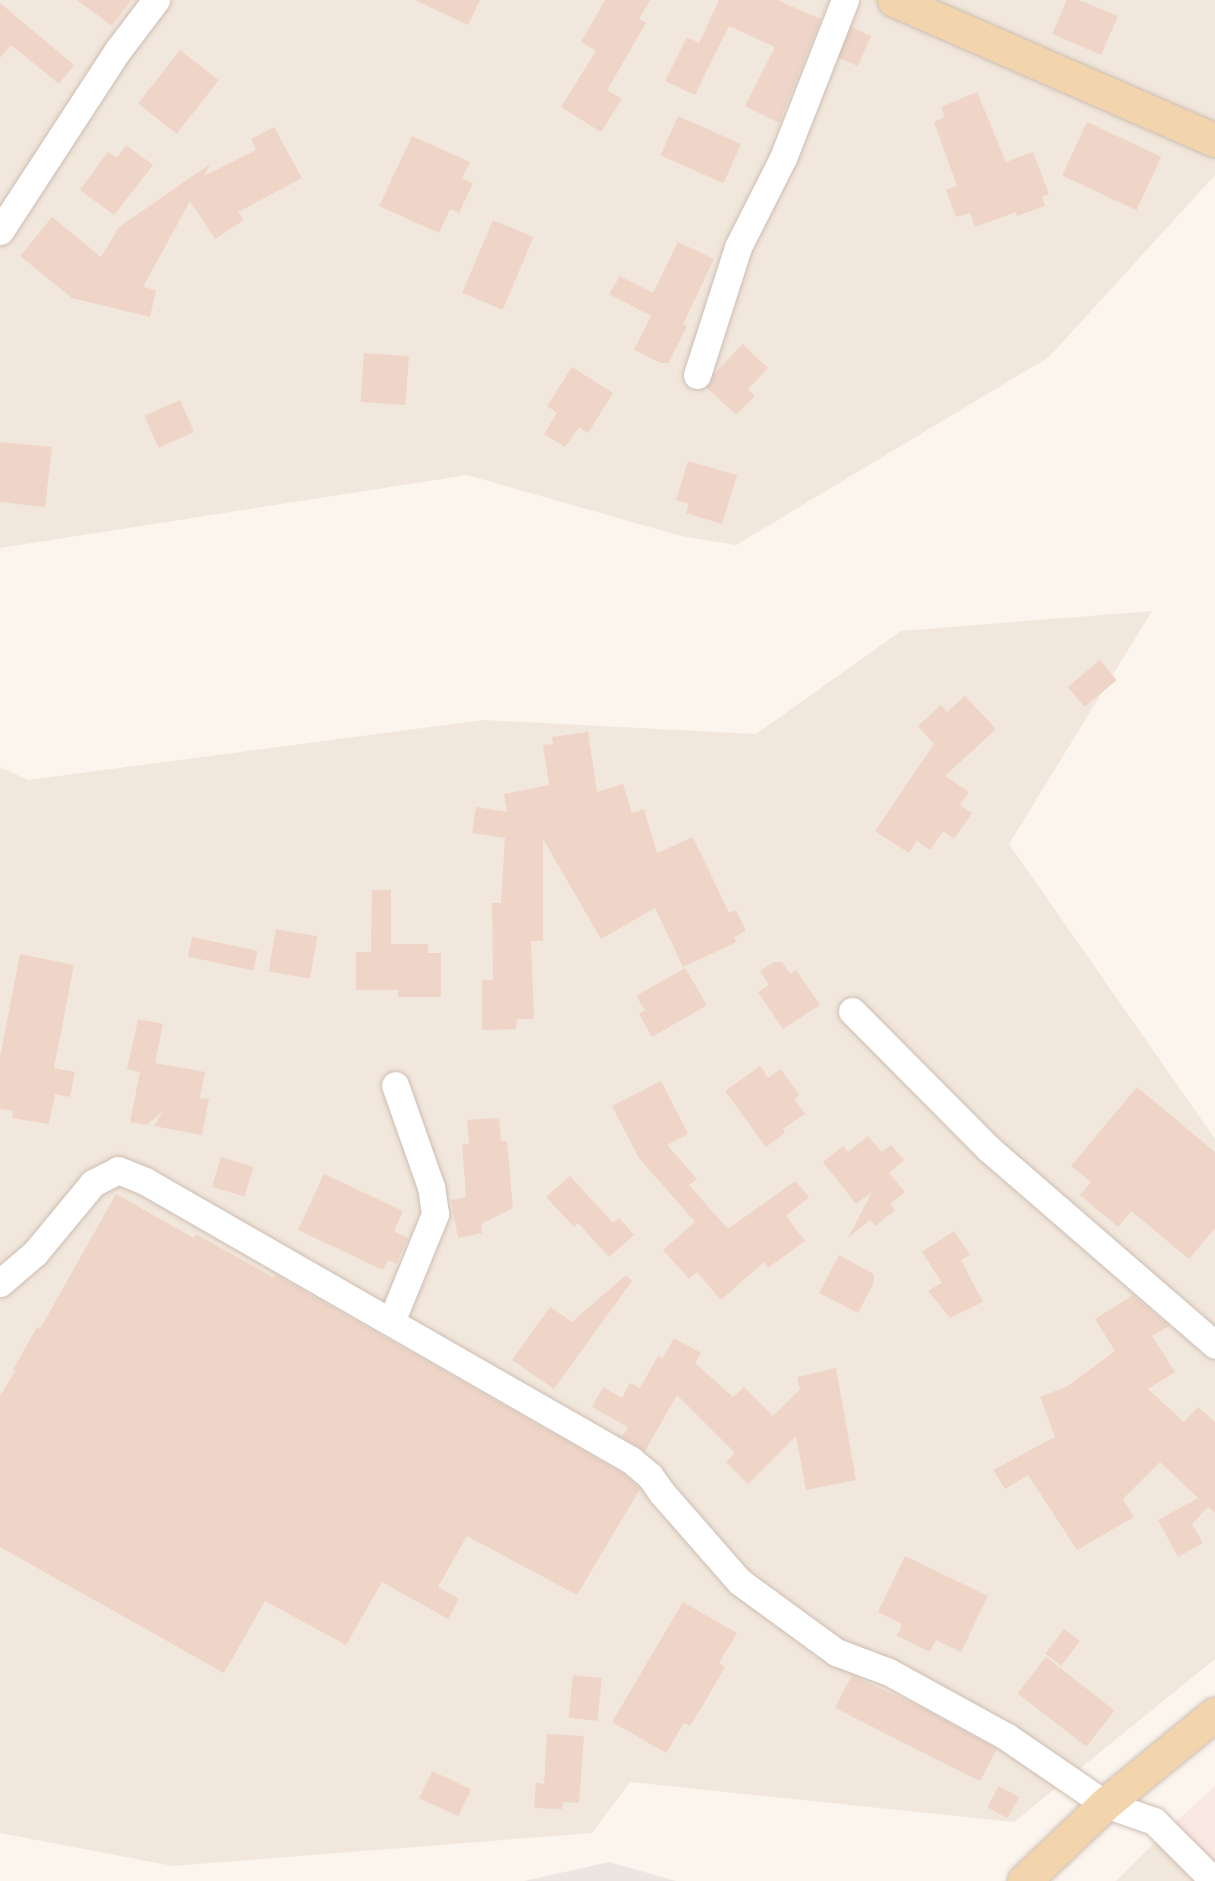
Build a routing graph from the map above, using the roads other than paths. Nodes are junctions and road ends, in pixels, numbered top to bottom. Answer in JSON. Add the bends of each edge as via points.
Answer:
{"nodes":[{"id":1,"x":156,"y":0,"type":"edge"},
{"id":2,"x":845,"y":0,"type":"edge"},
{"id":3,"x":894,"y":0,"type":"edge"},
{"id":4,"x":1215,"y":140,"type":"edge"},
{"id":5,"x":0,"y":231,"type":"edge"},
{"id":6,"x":697,"y":375,"type":"dead end"},
{"id":7,"x":852,"y":1011,"type":"dead end"},
{"id":8,"x":395,"y":1084,"type":"dead end"},
{"id":9,"x":0,"y":1283,"type":"edge"},
{"id":10,"x":391,"y":1322,"type":"junction"},
{"id":11,"x":1215,"y":1345,"type":"edge"},
{"id":12,"x":1215,"y":1714,"type":"edge"},
{"id":13,"x":1105,"y":1804,"type":"junction"},
{"id":14,"x":1024,"y":1881,"type":"edge"},
{"id":15,"x":1214,"y":1881,"type":"edge"}],
"edges":[{"from":1,"to":5,"type":"street","via":[[118,50]]},
{"from":2,"to":6,"type":"street","via":[[783,158],[738,247]]},
{"from":3,"to":4,"type":"main road"},
{"from":7,"to":11,"type":"street","via":[[988,1149]]},
{"from":8,"to":10,"type":"street","via":[[431,1187],[435,1214]]},
{"from":9,"to":10,"type":"street","via":[[35,1253],[93,1183],[118,1170],[145,1181]]},
{"from":10,"to":13,"type":"street","via":[[631,1460],[651,1476],[740,1582],[836,1652],[889,1672],[1007,1737]]},
{"from":12,"to":13,"type":"main road"},
{"from":13,"to":14,"type":"main road"},
{"from":13,"to":15,"type":"street","via":[[1154,1821]]}]}
